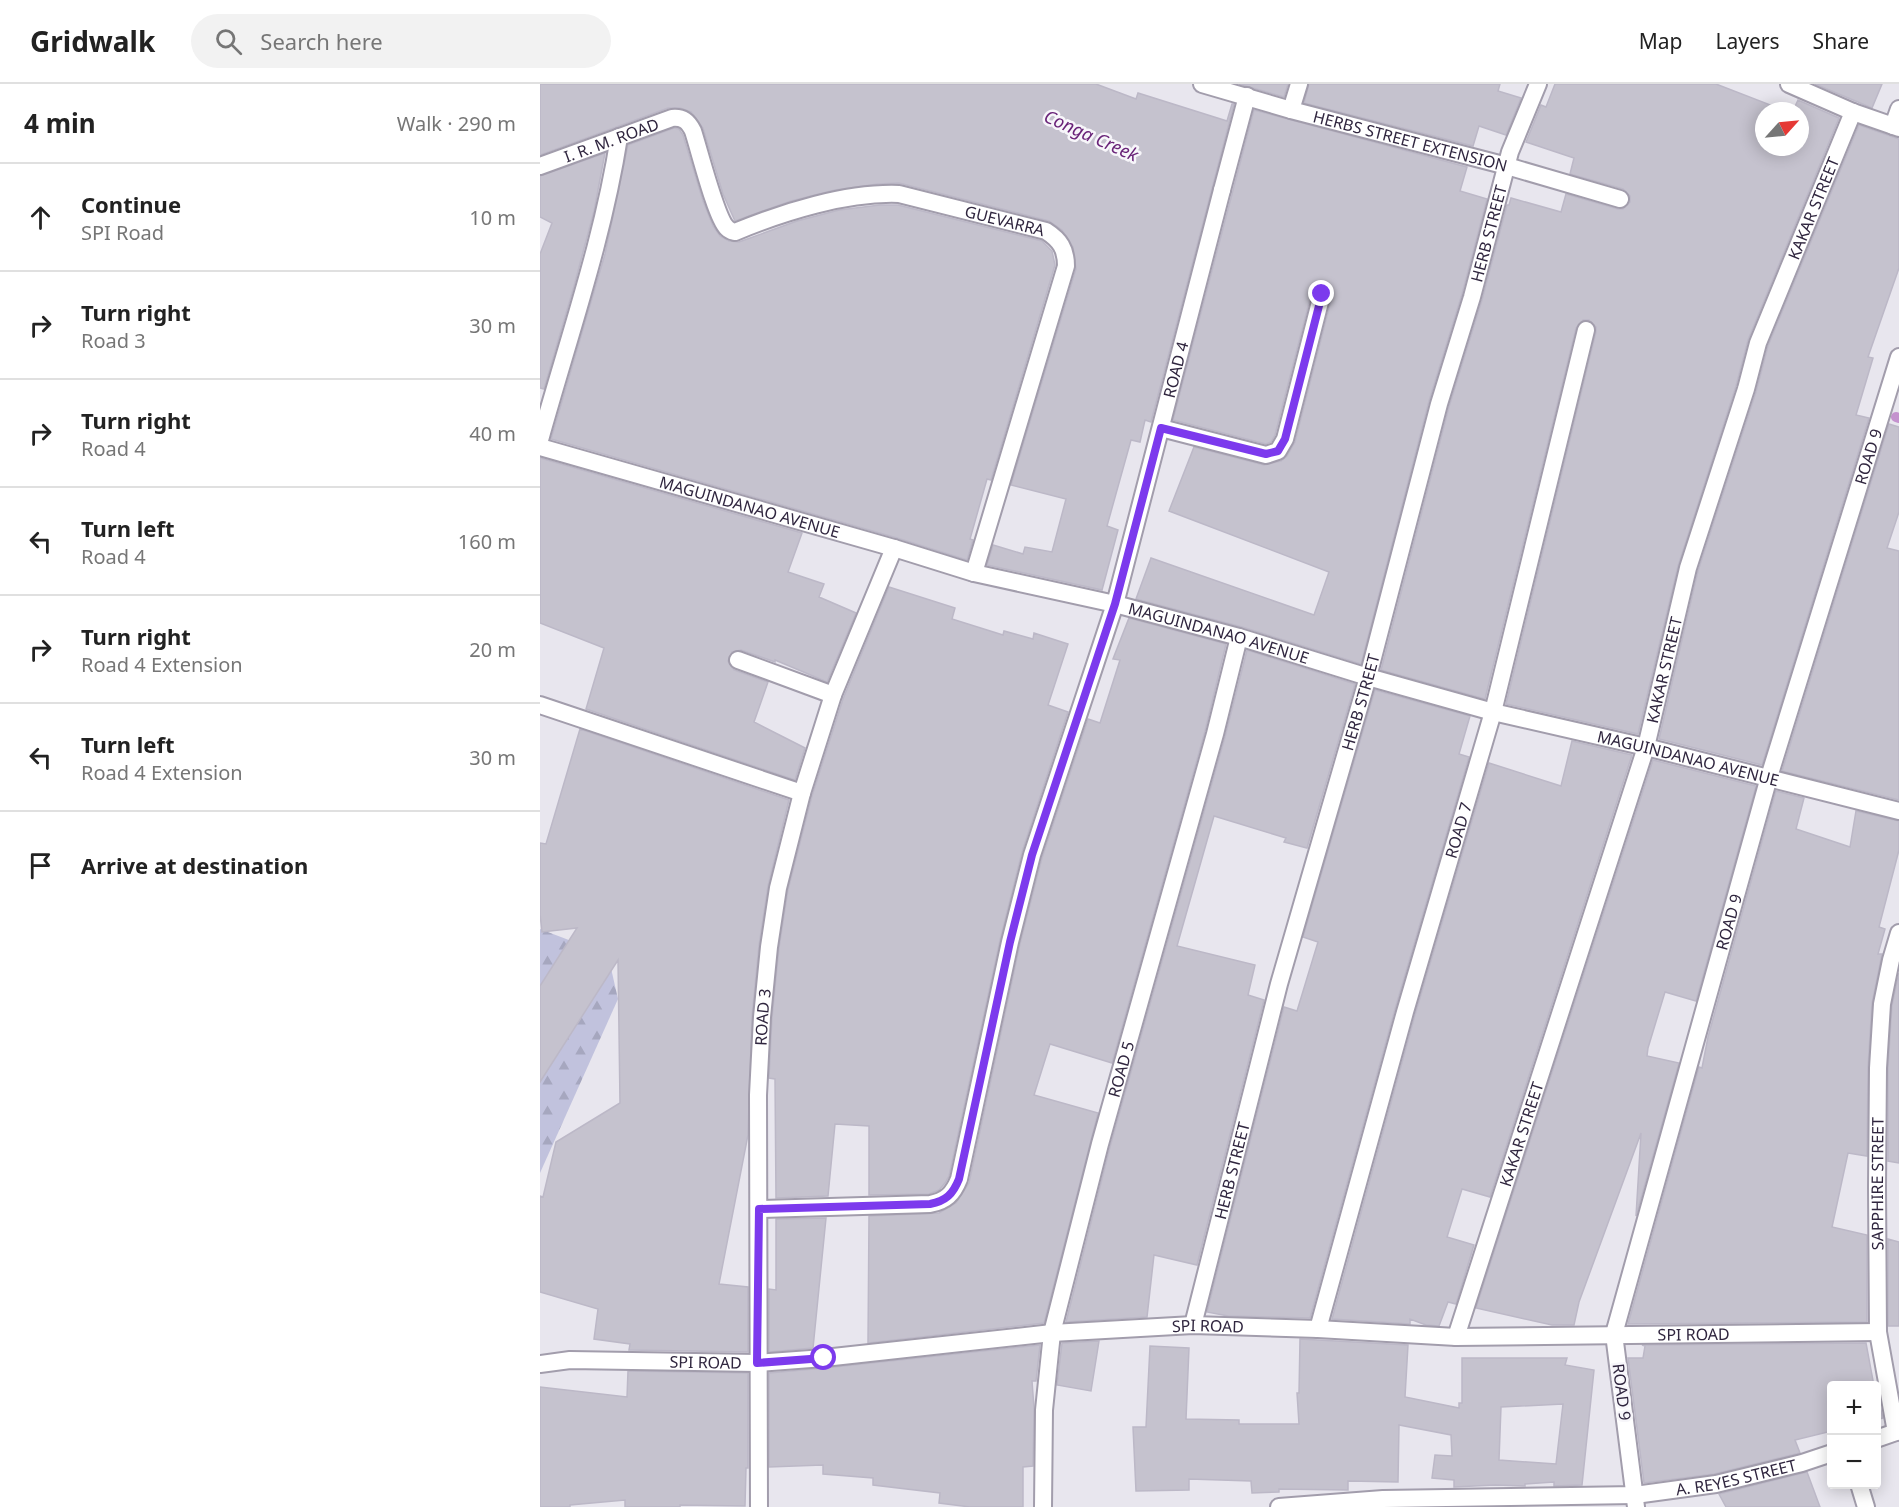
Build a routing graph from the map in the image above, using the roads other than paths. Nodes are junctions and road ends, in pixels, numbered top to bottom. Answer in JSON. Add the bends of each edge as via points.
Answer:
{"nodes":[{"id":1,"x":1202,"y":84,"type":"edge"},
{"id":2,"x":1299,"y":84,"type":"edge"},
{"id":3,"x":1538,"y":84,"type":"edge"},
{"id":4,"x":1789,"y":84,"type":"edge"},
{"id":5,"x":1247,"y":96,"type":"junction"},
{"id":6,"x":1899,"y":109,"type":"edge"},
{"id":7,"x":1291,"y":110,"type":"junction"},
{"id":8,"x":1853,"y":112,"type":"junction"},
{"id":9,"x":683,"y":119,"type":"joint"},
{"id":10,"x":1896,"y":127,"type":"edge"},
{"id":11,"x":619,"y":137,"type":"junction"},
{"id":12,"x":540,"y":166,"type":"edge"},
{"id":13,"x":1507,"y":166,"type":"junction"},
{"id":14,"x":1620,"y":199,"type":"dead end"},
{"id":15,"x":1322,"y":294,"type":"dead end"},
{"id":16,"x":1586,"y":330,"type":"dead end"},
{"id":17,"x":1899,"y":357,"type":"edge"},
{"id":18,"x":1161,"y":428,"type":"junction"},
{"id":19,"x":540,"y":440,"type":"edge"},
{"id":20,"x":540,"y":447,"type":"edge"},
{"id":21,"x":894,"y":548,"type":"junction"},
{"id":22,"x":974,"y":573,"type":"junction"},
{"id":23,"x":1115,"y":604,"type":"junction"},
{"id":24,"x":1239,"y":637,"type":"junction"},
{"id":25,"x":738,"y":660,"type":"dead end"},
{"id":26,"x":1368,"y":677,"type":"junction"},
{"id":27,"x":833,"y":695,"type":"junction"},
{"id":28,"x":540,"y":705,"type":"edge"},
{"id":29,"x":1493,"y":712,"type":"junction"},
{"id":30,"x":1646,"y":747,"type":"junction"},
{"id":31,"x":1769,"y":777,"type":"junction"},
{"id":32,"x":802,"y":793,"type":"junction"},
{"id":33,"x":1899,"y":811,"type":"edge"},
{"id":34,"x":1899,"y":933,"type":"edge"},
{"id":35,"x":759,"y":1209,"type":"junction"},
{"id":36,"x":1193,"y":1325,"type":"junction"},
{"id":37,"x":1318,"y":1329,"type":"junction"},
{"id":38,"x":1878,"y":1332,"type":"junction"},
{"id":39,"x":1052,"y":1333,"type":"junction"},
{"id":40,"x":1614,"y":1335,"type":"junction"},
{"id":41,"x":1456,"y":1337,"type":"junction"},
{"id":42,"x":757,"y":1363,"type":"junction"},
{"id":43,"x":540,"y":1364,"type":"edge"},
{"id":44,"x":1898,"y":1432,"type":"edge"},
{"id":45,"x":1881,"y":1437,"type":"edge"},
{"id":46,"x":1827,"y":1455,"type":"edge"},
{"id":47,"x":1860,"y":1489,"type":"edge"},
{"id":48,"x":1636,"y":1501,"type":"edge"},
{"id":49,"x":1384,"y":1503,"type":"edge"},
{"id":50,"x":759,"y":1507,"type":"edge"},
{"id":51,"x":1043,"y":1507,"type":"edge"},
{"id":52,"x":1279,"y":1507,"type":"edge"},
{"id":53,"x":1866,"y":1507,"type":"edge"}],
"edges":[{"from":1,"to":5,"type":"street","name":"HERBS STREET EXTENSION"},
{"from":2,"to":7,"type":"street"},
{"from":3,"to":13,"type":"street","name":"HERB STREET"},
{"from":4,"to":8,"type":"street"},
{"from":5,"to":7,"type":"street","name":"HERBS STREET EXTENSION"},
{"from":5,"to":18,"type":"street","name":"ROAD 4"},
{"from":6,"to":10,"type":"street"},
{"from":7,"to":13,"type":"street","name":"HERBS STREET EXTENSION"},
{"from":8,"to":10,"type":"street"},
{"from":8,"to":30,"type":"street","name":"KAKAR STREET","via":[[1758,343],[1688,568]]},
{"from":9,"to":11,"type":"street","name":"I. R. M. ROAD","via":[[672,118]]},
{"from":9,"to":22,"type":"street","name":"GUEVARRA","via":[[693,131],[716,207],[730,231],[850,196],[874,193],[899,194],[1046,231],[1062,244],[1066,266]]},
{"from":11,"to":12,"type":"street","name":"I. R. M. ROAD"},
{"from":11,"to":19,"type":"street","via":[[599,237]]},
{"from":13,"to":14,"type":"street","name":"HERBS STREET EXTENSION"},
{"from":13,"to":26,"type":"street","name":"HERB STREET","via":[[1439,404]]},
{"from":15,"to":18,"type":"street","via":[[1285,439],[1278,451],[1266,454]]},
{"from":16,"to":29,"type":"street","name":"ROAD 7"},
{"from":17,"to":31,"type":"street","name":"ROAD 9"},
{"from":18,"to":23,"type":"street","name":"ROAD 4"},
{"from":20,"to":21,"type":"street","name":"MAGUINDANAO AVENUE"},
{"from":21,"to":22,"type":"street","name":"MAGUINDANAO AVENUE"},
{"from":21,"to":27,"type":"street","name":"ROAD 3"},
{"from":22,"to":23,"type":"street","name":"MAGUINDANAO AVENUE"},
{"from":23,"to":24,"type":"street","name":"MAGUINDANAO AVENUE"},
{"from":23,"to":35,"type":"street","name":"ROAD 4","via":[[1032,855],[955,1189],[949,1197],[930,1204]]},
{"from":24,"to":26,"type":"street","name":"MAGUINDANAO AVENUE"},
{"from":24,"to":39,"type":"street","name":"ROAD 5"},
{"from":25,"to":27,"type":"street"},
{"from":26,"to":29,"type":"street","name":"MAGUINDANAO AVENUE"},
{"from":26,"to":36,"type":"street","name":"HERB STREET","via":[[1279,984]]},
{"from":27,"to":32,"type":"street","name":"ROAD 3"},
{"from":28,"to":32,"type":"street"},
{"from":29,"to":30,"type":"street","name":"MAGUINDANAO AVENUE"},
{"from":29,"to":37,"type":"street","name":"ROAD 7"},
{"from":30,"to":31,"type":"street","name":"MAGUINDANAO AVENUE"},
{"from":30,"to":41,"type":"street","name":"KAKAR STREET"},
{"from":31,"to":33,"type":"street","name":"MAGUINDANAO AVENUE"},
{"from":31,"to":40,"type":"street","name":"ROAD 9"},
{"from":32,"to":35,"type":"street","name":"ROAD 3","via":[[778,888],[765,982],[758,1095]]},
{"from":34,"to":38,"type":"street","name":"SAPPHIRE STREET","via":[[1882,1004],[1878,1068]]},
{"from":35,"to":42,"type":"street","name":"ROAD 3"},
{"from":36,"to":37,"type":"street","name":"SPI ROAD"},
{"from":36,"to":39,"type":"street","name":"SPI ROAD"},
{"from":37,"to":41,"type":"street","name":"SPI ROAD"},
{"from":38,"to":40,"type":"street","name":"SPI ROAD"},
{"from":38,"to":44,"type":"street","name":"SAPPHIRE STREET"},
{"from":39,"to":42,"type":"street","name":"SPI ROAD"},
{"from":39,"to":51,"type":"street","name":"ROAD 5","via":[[1044,1410]]},
{"from":40,"to":41,"type":"street","name":"SPI ROAD"},
{"from":40,"to":48,"type":"street","name":"ROAD 9"},
{"from":42,"to":43,"type":"street","name":"SPI ROAD","via":[[570,1360]]},
{"from":42,"to":50,"type":"street","name":"ROAD 3"},
{"from":44,"to":45,"type":"street"},
{"from":46,"to":48,"type":"street","name":"A. REYES STREET"},
{"from":47,"to":53,"type":"street"},
{"from":48,"to":49,"type":"street","name":"A. REYES STREET"},
{"from":49,"to":52,"type":"street","name":"A. REYES STREET"}]}
